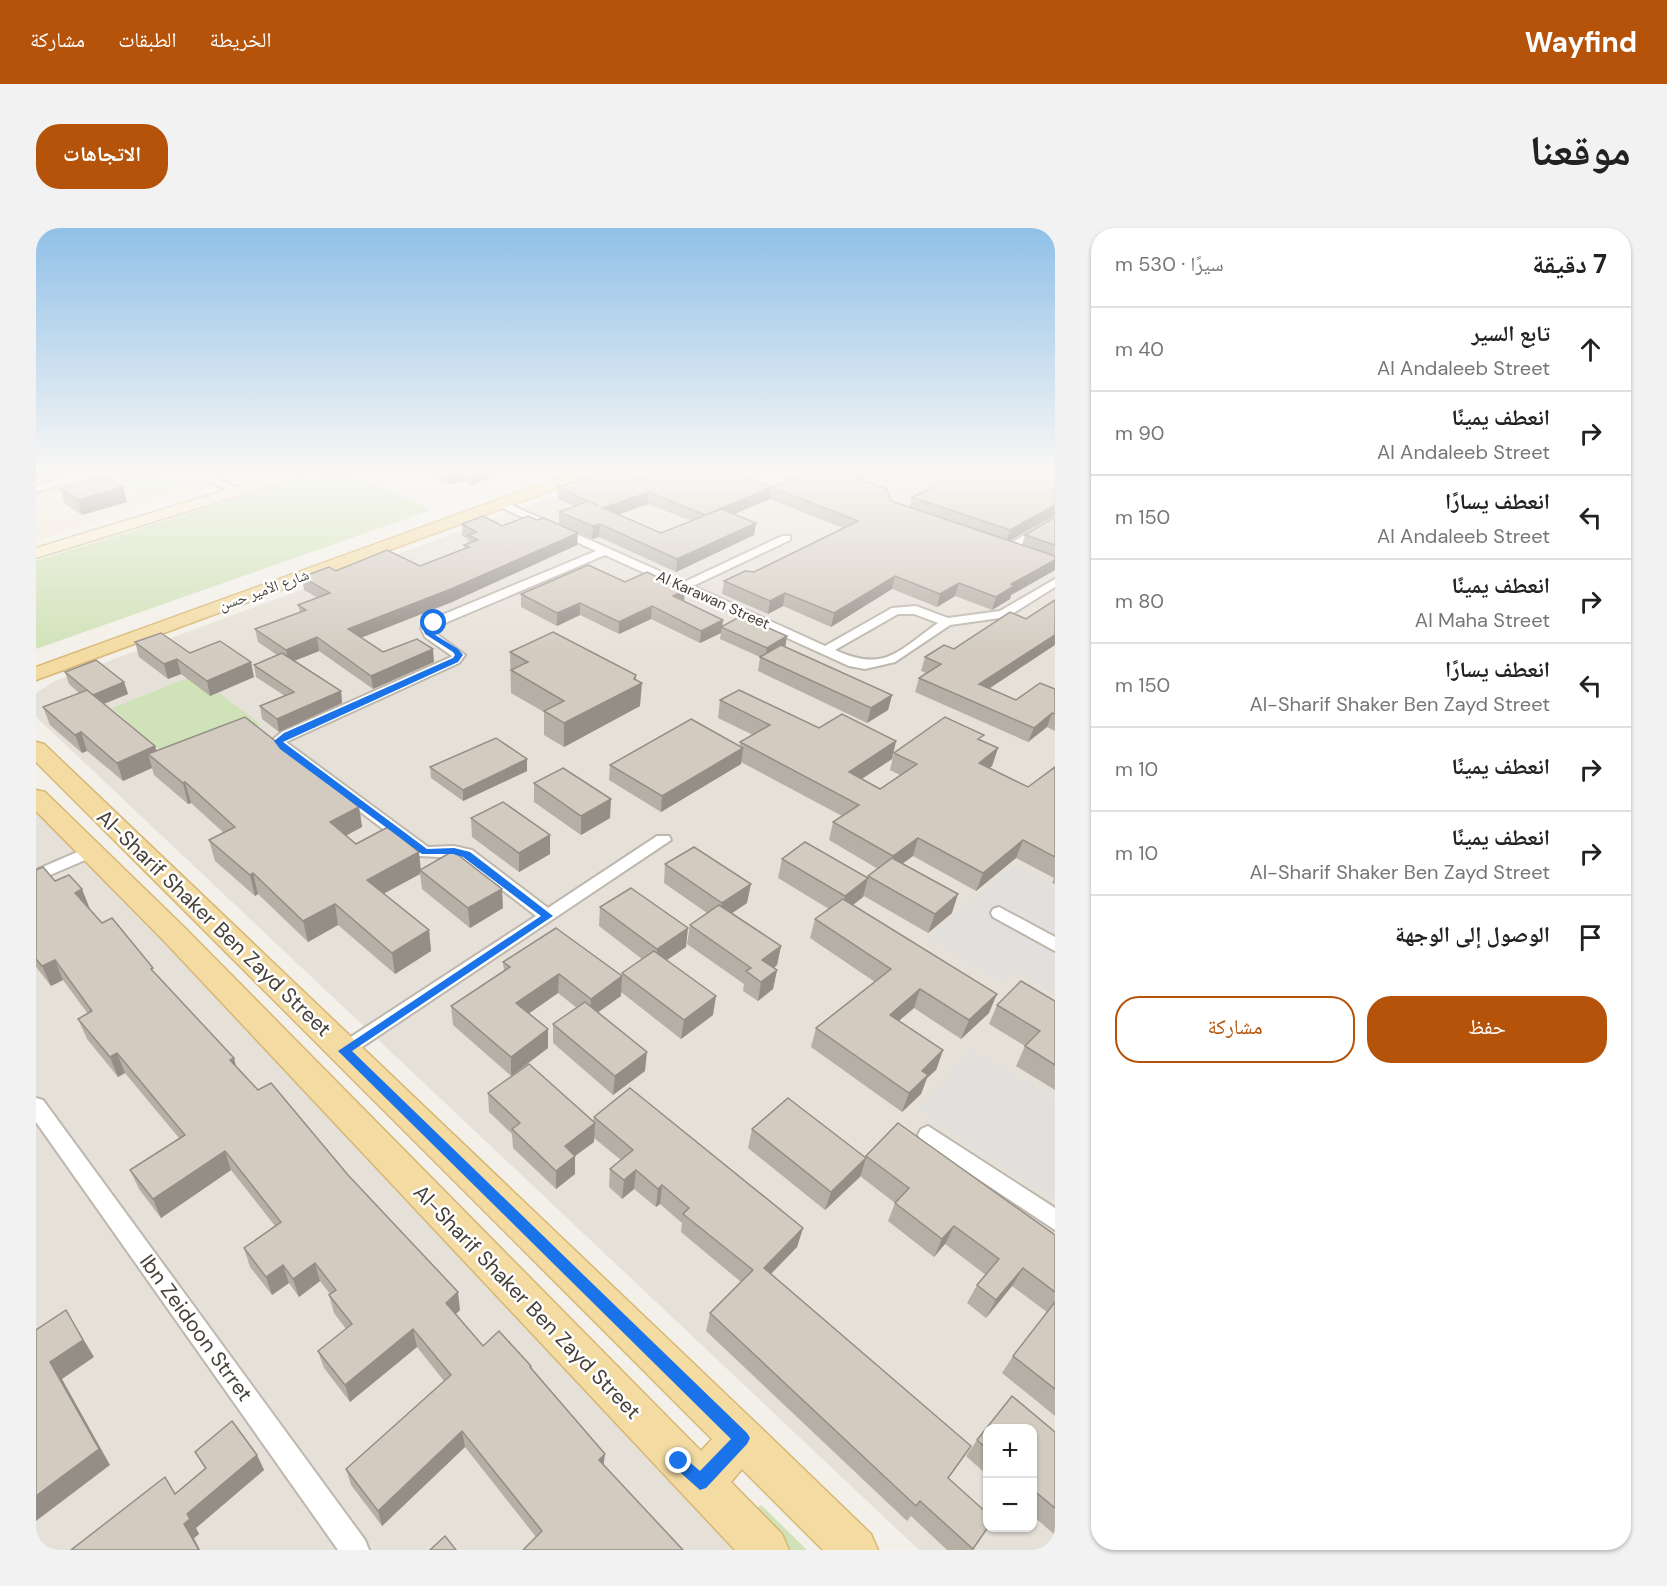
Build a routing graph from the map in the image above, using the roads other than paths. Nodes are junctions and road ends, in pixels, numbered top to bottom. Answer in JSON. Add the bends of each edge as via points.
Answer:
{"nodes":[{"id":1,"x":87,"y":532,"type":"edge"},
{"id":2,"x":407,"y":532,"type":"edge"},
{"id":3,"x":412,"y":532,"type":"edge"},
{"id":4,"x":563,"y":532,"type":"edge"},
{"id":5,"x":1032,"y":532,"type":"edge"},
{"id":6,"x":391,"y":538,"type":"junction"},
{"id":7,"x":786,"y":538,"type":"dead end"},
{"id":8,"x":37,"y":546,"type":"edge"},
{"id":9,"x":605,"y":551,"type":"junction"},
{"id":10,"x":1026,"y":554,"type":"edge"},
{"id":11,"x":1055,"y":582,"type":"edge"},
{"id":12,"x":683,"y":586,"type":"junction"},
{"id":13,"x":947,"y":622,"type":"junction"},
{"id":14,"x":826,"y":650,"type":"junction"},
{"id":15,"x":36,"y":660,"type":"edge"},
{"id":16,"x":36,"y":674,"type":"edge"},
{"id":17,"x":36,"y":749,"type":"edge"},
{"id":18,"x":36,"y":797,"type":"edge"},
{"id":19,"x":663,"y":840,"type":"dead end"},
{"id":20,"x":91,"y":851,"type":"junction"},
{"id":21,"x":36,"y":876,"type":"edge"},
{"id":22,"x":999,"y":913,"type":"dead end"},
{"id":23,"x":548,"y":916,"type":"junction"},
{"id":24,"x":208,"y":917,"type":"junction"},
{"id":25,"x":175,"y":935,"type":"junction"},
{"id":26,"x":1055,"y":945,"type":"edge"},
{"id":27,"x":344,"y":1051,"type":"junction"},
{"id":28,"x":36,"y":1106,"type":"edge"},
{"id":29,"x":928,"y":1135,"type":"dead end"},
{"id":30,"x":1055,"y":1220,"type":"edge"},
{"id":31,"x":742,"y":1438,"type":"junction"},
{"id":32,"x":700,"y":1483,"type":"junction"},
{"id":33,"x":356,"y":1550,"type":"edge"},
{"id":34,"x":766,"y":1550,"type":"edge"},
{"id":35,"x":855,"y":1550,"type":"edge"}],
"edges":[{"from":1,"to":8,"type":"main road"},
{"from":2,"to":6,"type":"main road","name":"شارع الأمير حسن"},
{"from":3,"to":6,"type":"main road","name":"شارع الأمير حسن"},
{"from":4,"to":9,"type":"street","name":"Al Karawan Street"},
{"from":5,"to":10,"type":"street","via":[[1003,546]]},
{"from":6,"to":15,"type":"main road","name":"شارع الأمير حسن"},
{"from":6,"to":16,"type":"main road","name":"شارع الأمير حسن"},
{"from":7,"to":12,"type":"street"},
{"from":9,"to":12,"type":"street","name":"Al Karawan Street"},
{"from":9,"to":23,"type":"street","via":[[434,623],[427,628],[429,634],[455,650],[459,655],[455,660],[279,741],[425,852],[466,854]]},
{"from":11,"to":13,"type":"street","via":[[1003,614]]},
{"from":12,"to":14,"type":"street","name":"Al Karawan Street"},
{"from":13,"to":14,"type":"street","via":[[916,610],[896,610]]},
{"from":13,"to":14,"type":"street","name":"Al Karawan Street","via":[[875,666],[862,666]]},
{"from":17,"to":24,"type":"main road","name":"Al-Sharif Shaker Ben Zayd Street"},
{"from":18,"to":20,"type":"main road","name":"Al-Sharif Shaker Ben Zayd Street"},
{"from":19,"to":23,"type":"street"},
{"from":20,"to":21,"type":"street"},
{"from":20,"to":25,"type":"main road","name":"Al-Sharif Shaker Ben Zayd Street"},
{"from":22,"to":26,"type":"street"},
{"from":23,"to":27,"type":"street"},
{"from":24,"to":25,"type":"main road"},
{"from":24,"to":27,"type":"main road","name":"Al-Sharif Shaker Ben Zayd Street"},
{"from":25,"to":32,"type":"main road","name":"Al-Sharif Shaker Ben Zayd Street"},
{"from":27,"to":31,"type":"main road","name":"Al-Sharif Shaker Ben Zayd Street"},
{"from":28,"to":33,"type":"street","name":"Ibn Zeidoon Strret"},
{"from":29,"to":30,"type":"street"},
{"from":31,"to":32,"type":"main road"},
{"from":31,"to":35,"type":"main road","name":"Al-Sharif Shaker Ben Zayd Street"},
{"from":32,"to":34,"type":"main road","name":"Al-Sharif Shaker Ben Zayd Street"}]}
